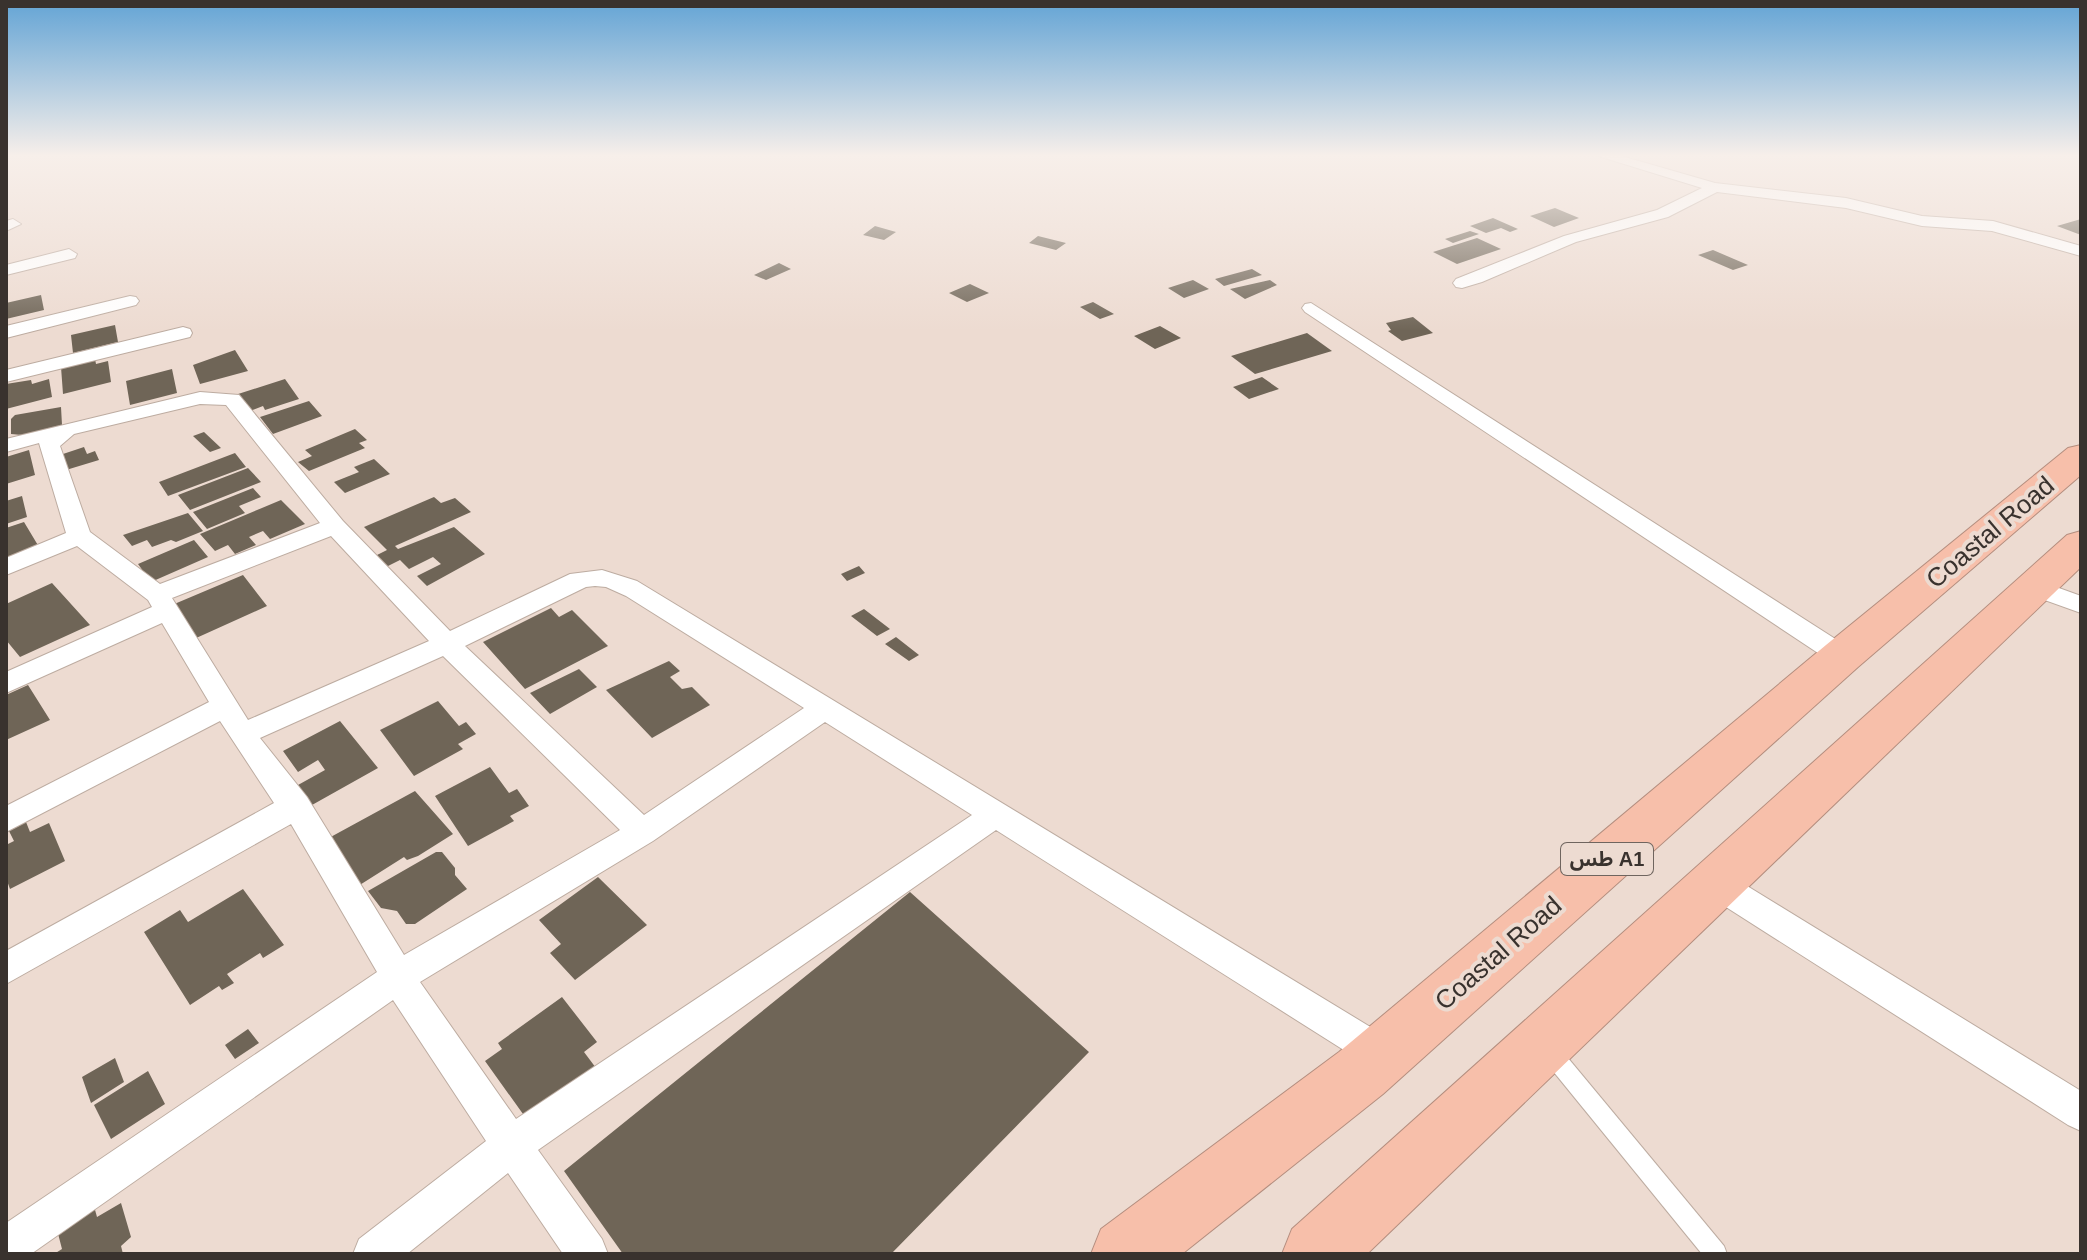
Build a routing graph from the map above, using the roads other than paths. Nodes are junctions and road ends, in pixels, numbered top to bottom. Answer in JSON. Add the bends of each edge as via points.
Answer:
{"nodes":[{"id":1,"x":1664,"y":214,"type":"edge"},
{"id":2,"x":1892,"y":214,"type":"edge"},
{"id":3,"x":2081,"y":251,"type":"edge"},
{"id":4,"x":69,"y":254,"type":"dead end"},
{"id":5,"x":6,"y":270,"type":"edge"},
{"id":6,"x":1462,"y":283,"type":"dead end"},
{"id":7,"x":130,"y":301,"type":"dead end"},
{"id":8,"x":1311,"y":308,"type":"dead end"},
{"id":9,"x":6,"y":332,"type":"edge"},
{"id":10,"x":183,"y":333,"type":"dead end"},
{"id":11,"x":6,"y":376,"type":"edge"},
{"id":12,"x":67,"y":429,"type":"junction"},
{"id":13,"x":6,"y":446,"type":"edge"},
{"id":14,"x":2081,"y":456,"type":"edge"},
{"id":15,"x":335,"y":526,"type":"junction"},
{"id":16,"x":79,"y":536,"type":"junction"},
{"id":17,"x":2081,"y":544,"type":"edge"},
{"id":18,"x":6,"y":567,"type":"edge"},
{"id":19,"x":2058,"y":596,"type":"edge"},
{"id":20,"x":162,"y":602,"type":"junction"},
{"id":21,"x":447,"y":644,"type":"junction"},
{"id":22,"x":1842,"y":656,"type":"junction"},
{"id":23,"x":6,"y":683,"type":"edge"},
{"id":24,"x":225,"y":706,"type":"junction"},
{"id":25,"x":824,"y":709,"type":"junction"},
{"id":26,"x":242,"y":734,"type":"junction"},
{"id":27,"x":296,"y":806,"type":"junction"},
{"id":28,"x":996,"y":814,"type":"junction"},
{"id":29,"x":6,"y":820,"type":"edge"},
{"id":30,"x":642,"y":832,"type":"junction"},
{"id":31,"x":1715,"y":883,"type":"junction"},
{"id":32,"x":6,"y":969,"type":"edge"},
{"id":33,"x":398,"y":977,"type":"junction"},
{"id":34,"x":1543,"y":1042,"type":"junction"},
{"id":35,"x":1382,"y":1054,"type":"junction"},
{"id":36,"x":2081,"y":1112,"type":"edge"},
{"id":37,"x":512,"y":1145,"type":"junction"},
{"id":38,"x":6,"y":1247,"type":"edge"},
{"id":39,"x":374,"y":1254,"type":"edge"},
{"id":40,"x":587,"y":1254,"type":"edge"},
{"id":41,"x":1126,"y":1254,"type":"edge"},
{"id":42,"x":1317,"y":1254,"type":"edge"},
{"id":43,"x":1716,"y":1254,"type":"edge"}],
"edges":[{"from":1,"to":6,"type":"street","via":[[1571,239]]},
{"from":2,"to":3,"type":"street","via":[[1993,226]]},
{"from":4,"to":5,"type":"street"},
{"from":7,"to":9,"type":"street"},
{"from":8,"to":22,"type":"street"},
{"from":10,"to":11,"type":"street"},
{"from":12,"to":13,"type":"street"},
{"from":12,"to":15,"type":"street","via":[[200,398],[232,399]]},
{"from":12,"to":16,"type":"street","via":[[49,445]]},
{"from":14,"to":22,"type":"highway","name":"Coastal Road","number":"طس A1"},
{"from":15,"to":20,"type":"street"},
{"from":15,"to":21,"type":"street"},
{"from":16,"to":18,"type":"street"},
{"from":16,"to":20,"type":"street"},
{"from":17,"to":19,"type":"highway"},
{"from":19,"to":31,"type":"highway"},
{"from":20,"to":23,"type":"street"},
{"from":20,"to":24,"type":"street"},
{"from":21,"to":25,"type":"street","via":[[579,580],[609,577]]},
{"from":21,"to":26,"type":"street"},
{"from":21,"to":30,"type":"street"},
{"from":22,"to":35,"type":"highway","name":"Coastal Road","number":"طس A1"},
{"from":24,"to":26,"type":"street"},
{"from":24,"to":29,"type":"street"},
{"from":25,"to":28,"type":"street"},
{"from":25,"to":30,"type":"street"},
{"from":26,"to":27,"type":"street"},
{"from":27,"to":32,"type":"street"},
{"from":27,"to":33,"type":"street"},
{"from":28,"to":35,"type":"street"},
{"from":28,"to":37,"type":"street"},
{"from":30,"to":33,"type":"street"},
{"from":31,"to":34,"type":"highway"},
{"from":31,"to":36,"type":"street"},
{"from":33,"to":37,"type":"street"},
{"from":33,"to":38,"type":"street"},
{"from":34,"to":42,"type":"highway"},
{"from":34,"to":43,"type":"lane"},
{"from":35,"to":41,"type":"highway","name":"Coastal Road","number":"طس A1"},
{"from":37,"to":39,"type":"street"},
{"from":37,"to":40,"type":"street"}]}
